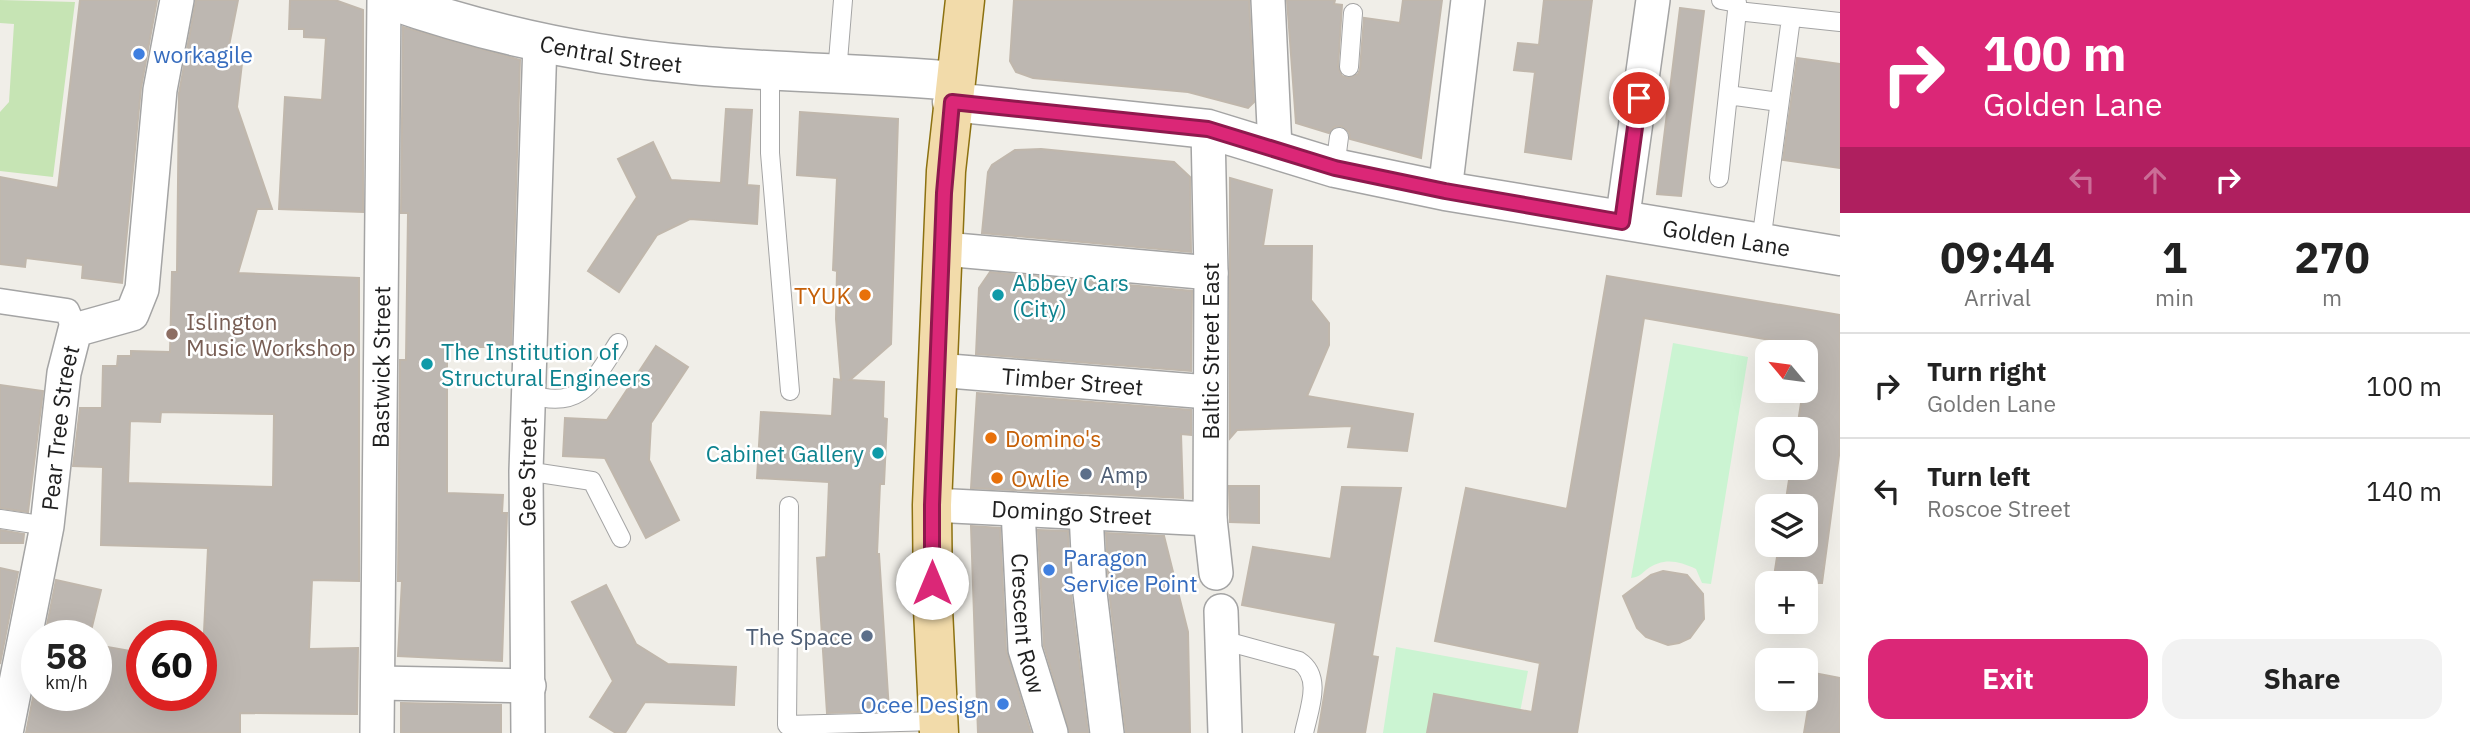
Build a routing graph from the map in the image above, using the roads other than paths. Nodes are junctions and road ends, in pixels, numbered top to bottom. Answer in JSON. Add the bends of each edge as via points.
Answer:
{"nodes":[{"id":1,"x":177,"y":0,"type":"edge"},
{"id":2,"x":843,"y":0,"type":"edge"},
{"id":3,"x":965,"y":0,"type":"edge"},
{"id":4,"x":1268,"y":0,"type":"edge"},
{"id":5,"x":1468,"y":0,"type":"edge"},
{"id":6,"x":1653,"y":0,"type":"edge"},
{"id":7,"x":403,"y":2,"type":"edge"},
{"id":8,"x":1733,"y":4,"type":"edge"},
{"id":9,"x":1353,"y":13,"type":"dead end"},
{"id":10,"x":1791,"y":18,"type":"junction"},
{"id":11,"x":1840,"y":23,"type":"edge"},
{"id":12,"x":540,"y":42,"type":"junction"},
{"id":13,"x":1349,"y":67,"type":"dead end"},
{"id":14,"x":770,"y":69,"type":"junction"},
{"id":15,"x":838,"y":74,"type":"junction"},
{"id":16,"x":953,"y":92,"type":"junction"},
{"id":17,"x":1728,"y":95,"type":"junction"},
{"id":18,"x":1779,"y":102,"type":"junction"},
{"id":19,"x":1208,"y":129,"type":"junction"},
{"id":20,"x":1275,"y":148,"type":"junction"},
{"id":21,"x":1719,"y":178,"type":"dead end"},
{"id":22,"x":1445,"y":191,"type":"junction"},
{"id":23,"x":1622,"y":222,"type":"junction"},
{"id":24,"x":1760,"y":242,"type":"junction"},
{"id":25,"x":944,"y":249,"type":"junction"},
{"id":26,"x":1840,"y":256,"type":"edge"},
{"id":27,"x":1211,"y":274,"type":"junction"},
{"id":28,"x":0,"y":301,"type":"edge"},
{"id":29,"x":75,"y":330,"type":"junction"},
{"id":30,"x":618,"y":343,"type":"dead end"},
{"id":31,"x":937,"y":370,"type":"junction"},
{"id":32,"x":790,"y":391,"type":"dead end"},
{"id":33,"x":1208,"y":392,"type":"junction"},
{"id":34,"x":528,"y":394,"type":"junction"},
{"id":35,"x":526,"y":471,"type":"junction"},
{"id":36,"x":932,"y":505,"type":"junction"},
{"id":37,"x":789,"y":506,"type":"dead end"},
{"id":38,"x":1018,"y":510,"type":"junction"},
{"id":39,"x":1086,"y":513,"type":"junction"},
{"id":40,"x":0,"y":519,"type":"edge"},
{"id":41,"x":1210,"y":519,"type":"junction"},
{"id":42,"x":47,"y":526,"type":"junction"},
{"id":43,"x":621,"y":538,"type":"dead end"},
{"id":44,"x":1216,"y":573,"type":"dead end"},
{"id":45,"x":1222,"y":626,"type":"joint"},
{"id":46,"x":379,"y":684,"type":"junction"},
{"id":47,"x":529,"y":686,"type":"junction"},
{"id":48,"x":939,"y":727,"type":"edge"},
{"id":49,"x":6,"y":733,"type":"edge"},
{"id":50,"x":377,"y":733,"type":"edge"},
{"id":51,"x":528,"y":733,"type":"edge"},
{"id":52,"x":1051,"y":733,"type":"edge"},
{"id":53,"x":1107,"y":733,"type":"edge"},
{"id":54,"x":1225,"y":733,"type":"edge"},
{"id":55,"x":1304,"y":733,"type":"edge"}],
"edges":[{"from":1,"to":29,"type":"street","name":"Pear Tree Street","via":[[160,90],[142,289],[132,314]]},
{"from":2,"to":15,"type":"lane"},
{"from":3,"to":16,"type":"main road"},
{"from":4,"to":20,"type":"street"},
{"from":5,"to":22,"type":"street"},
{"from":6,"to":23,"type":"street"},
{"from":7,"to":12,"type":"street","name":"Central Street"},
{"from":7,"to":46,"type":"street","name":"Bastwick Street"},
{"from":8,"to":10,"type":"lane"},
{"from":8,"to":17,"type":"lane"},
{"from":9,"to":13,"type":"lane"},
{"from":10,"to":11,"type":"lane"},
{"from":10,"to":18,"type":"lane"},
{"from":12,"to":14,"type":"street","name":"Central Street","via":[[624,58]]},
{"from":12,"to":34,"type":"street","name":"Gee Street"},
{"from":14,"to":15,"type":"street","name":"Central Street"},
{"from":14,"to":32,"type":"lane","via":[[770,153]]},
{"from":15,"to":16,"type":"street","name":"Central Street"},
{"from":16,"to":19,"type":"street","name":"Golden Lane"},
{"from":16,"to":25,"type":"main road"},
{"from":17,"to":18,"type":"lane"},
{"from":17,"to":21,"type":"lane"},
{"from":18,"to":24,"type":"lane"},
{"from":19,"to":20,"type":"street","name":"Golden Lane"},
{"from":19,"to":27,"type":"street","name":"Baltic Street East"},
{"from":20,"to":22,"type":"street","name":"Golden Lane","via":[[1337,152]]},
{"from":22,"to":23,"type":"street","name":"Golden Lane"},
{"from":23,"to":24,"type":"street","name":"Golden Lane"},
{"from":24,"to":26,"type":"street","name":"Golden Lane"},
{"from":25,"to":27,"type":"street"},
{"from":25,"to":31,"type":"main road"},
{"from":27,"to":33,"type":"street","name":"Baltic Street East"},
{"from":28,"to":29,"type":"street","via":[[67,311]]},
{"from":29,"to":42,"type":"street","name":"Pear Tree Street","via":[[64,373]]},
{"from":30,"to":34,"type":"lane","via":[[590,386],[573,396],[550,401]]},
{"from":31,"to":33,"type":"street","name":"Timber Street"},
{"from":31,"to":36,"type":"main road"},
{"from":33,"to":41,"type":"street","name":"Baltic Street East"},
{"from":34,"to":35,"type":"street","name":"Gee Street"},
{"from":35,"to":43,"type":"lane","via":[[592,481]]},
{"from":35,"to":47,"type":"street","name":"Gee Street"},
{"from":36,"to":38,"type":"street","name":"Domingo Street"},
{"from":36,"to":48,"type":"main road"},
{"from":37,"to":48,"type":"lane","via":[[786,725]]},
{"from":38,"to":39,"type":"street","name":"Domingo Street"},
{"from":38,"to":52,"type":"street","name":"Crescent Row","via":[[1025,649]]},
{"from":39,"to":41,"type":"street","name":"Domingo Street"},
{"from":39,"to":53,"type":"street","via":[[1090,593]]},
{"from":40,"to":42,"type":"lane"},
{"from":41,"to":44,"type":"street","name":"Baltic Street East"},
{"from":42,"to":49,"type":"street","name":"Pear Tree Street"},
{"from":45,"to":54,"type":"street"},
{"from":45,"to":55,"type":"lane","via":[[1309,668],[1314,681]]},
{"from":46,"to":47,"type":"street"},
{"from":46,"to":50,"type":"street","name":"Bastwick Street"},
{"from":47,"to":51,"type":"street","name":"Gee Street"}]}
